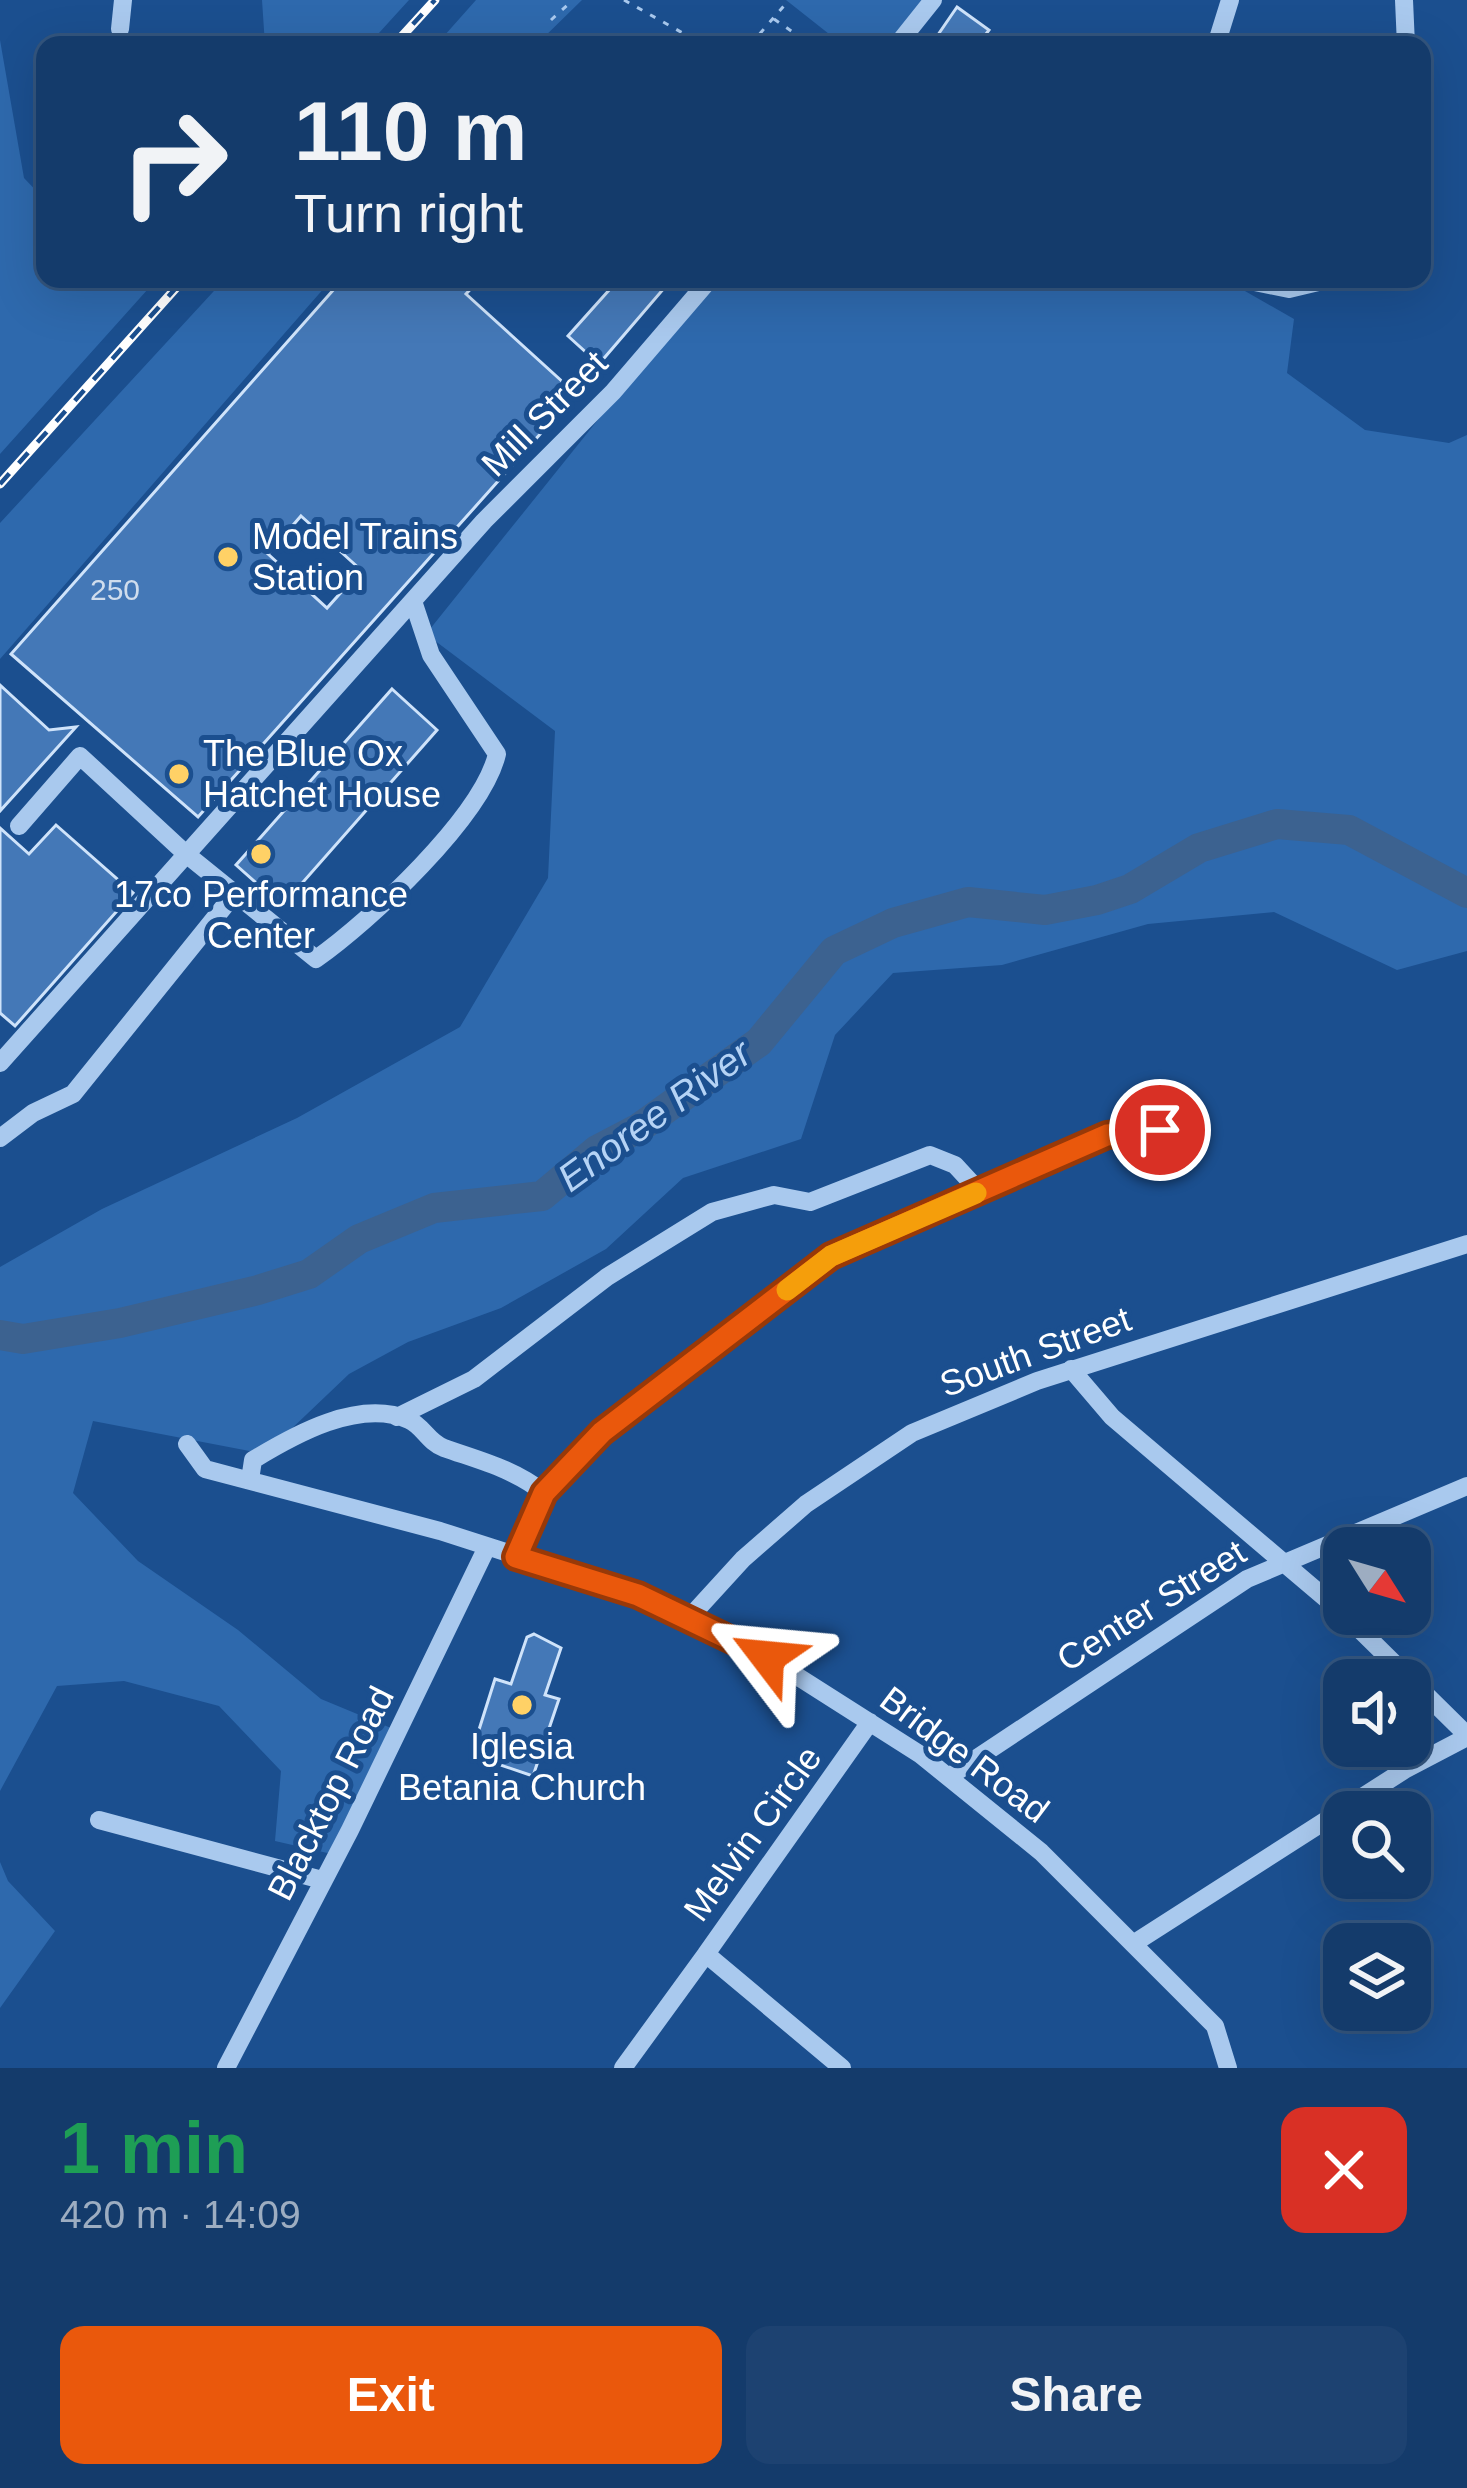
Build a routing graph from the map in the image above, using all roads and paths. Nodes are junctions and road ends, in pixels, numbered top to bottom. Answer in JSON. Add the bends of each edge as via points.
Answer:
{"nodes":[{"id":1,"x":123,"y":0,"type":"edge"},
{"id":2,"x":573,"y":0,"type":"edge"},
{"id":3,"x":624,"y":0,"type":"edge"},
{"id":4,"x":789,"y":0,"type":"edge"},
{"id":5,"x":933,"y":0,"type":"edge"},
{"id":6,"x":1230,"y":0,"type":"edge"},
{"id":7,"x":1405,"y":0,"type":"edge"},
{"id":8,"x":773,"y":18,"type":"junction"},
{"id":9,"x":551,"y":20,"type":"dead end"},
{"id":10,"x":119,"y":29,"type":"dead end"},
{"id":11,"x":796,"y":35,"type":"dead end"},
{"id":12,"x":688,"y":36,"type":"edge"},
{"id":13,"x":758,"y":36,"type":"edge"},
{"id":14,"x":904,"y":36,"type":"edge"},
{"id":15,"x":1219,"y":36,"type":"edge"},
{"id":16,"x":1406,"y":36,"type":"edge"},
{"id":17,"x":702,"y":288,"type":"edge"},
{"id":18,"x":413,"y":601,"type":"junction"},
{"id":19,"x":20,"y":826,"type":"dead end"},
{"id":20,"x":186,"y":854,"type":"junction"},
{"id":21,"x":236,"y":893,"type":"junction"},
{"id":22,"x":0,"y":1063,"type":"edge"},
{"id":23,"x":1160,"y":1130,"type":"dead end"},
{"id":24,"x":0,"y":1138,"type":"edge"},
{"id":25,"x":979,"y":1191,"type":"junction"},
{"id":26,"x":1462,"y":1246,"type":"edge"},
{"id":27,"x":1071,"y":1369,"type":"junction"},
{"id":28,"x":397,"y":1418,"type":"junction"},
{"id":29,"x":187,"y":1444,"type":"dead end"},
{"id":30,"x":250,"y":1480,"type":"junction"},
{"id":31,"x":1467,"y":1486,"type":"edge"},
{"id":32,"x":544,"y":1493,"type":"junction"},
{"id":33,"x":487,"y":1546,"type":"junction"},
{"id":34,"x":516,"y":1557,"type":"junction"},
{"id":35,"x":1287,"y":1561,"type":"junction"},
{"id":36,"x":1323,"y":1594,"type":"edge"},
{"id":37,"x":690,"y":1618,"type":"junction"},
{"id":38,"x":1365,"y":1635,"type":"edge"},
{"id":39,"x":870,"y":1722,"type":"junction"},
{"id":40,"x":1467,"y":1736,"type":"edge"},
{"id":41,"x":950,"y":1776,"type":"junction"},
{"id":42,"x":99,"y":1820,"type":"dead end"},
{"id":43,"x":322,"y":1880,"type":"junction"},
{"id":44,"x":1136,"y":1942,"type":"junction"},
{"id":45,"x":706,"y":1954,"type":"junction"},
{"id":46,"x":235,"y":2063,"type":"edge"},
{"id":47,"x":623,"y":2068,"type":"edge"},
{"id":48,"x":842,"y":2068,"type":"edge"},
{"id":49,"x":1228,"y":2068,"type":"edge"}],
"edges":[{"from":1,"to":10,"type":"street"},
{"from":2,"to":9,"type":"path"},
{"from":3,"to":12,"type":"path"},
{"from":4,"to":8,"type":"path"},
{"from":5,"to":14,"type":"street"},
{"from":6,"to":15,"type":"street"},
{"from":7,"to":16,"type":"street"},
{"from":8,"to":11,"type":"path"},
{"from":8,"to":13,"type":"path"},
{"from":17,"to":18,"type":"street","name":"Mill Street"},
{"from":18,"to":20,"type":"street","name":"Mill Street"},
{"from":18,"to":21,"type":"street","via":[[430,655],[497,754],[491,780],[417,870],[316,959]]},
{"from":19,"to":20,"type":"street","via":[[80,756]]},
{"from":20,"to":21,"type":"street"},
{"from":20,"to":22,"type":"street","name":"Mill Street"},
{"from":21,"to":24,"type":"street","via":[[74,1094]]},
{"from":23,"to":25,"type":"street","via":[[1107,1135]]},
{"from":25,"to":28,"type":"street","via":[[929,1154],[810,1202],[774,1195],[712,1212],[608,1277],[474,1379]]},
{"from":25,"to":32,"type":"street","via":[[831,1256],[602,1432]]},
{"from":26,"to":27,"type":"street","name":"South Street"},
{"from":27,"to":35,"type":"street","via":[[1112,1418]]},
{"from":27,"to":37,"type":"street","name":"South Street","via":[[962,1410],[856,1466],[775,1530]]},
{"from":28,"to":30,"type":"street","via":[[376,1413],[299,1432],[253,1460]]},
{"from":28,"to":32,"type":"street","via":[[412,1421],[430,1443],[518,1472]]},
{"from":29,"to":30,"type":"street","name":"Bridge Road","via":[[205,1468]]},
{"from":30,"to":33,"type":"street","name":"Bridge Road"},
{"from":31,"to":35,"type":"street","name":"Center Street"},
{"from":32,"to":34,"type":"street"},
{"from":33,"to":34,"type":"street","name":"Bridge Road"},
{"from":33,"to":43,"type":"street","name":"Blacktop Road"},
{"from":34,"to":37,"type":"street","name":"Bridge Road"},
{"from":35,"to":36,"type":"street"},
{"from":35,"to":41,"type":"street","name":"Center Street","via":[[1220,1594]]},
{"from":37,"to":39,"type":"street","name":"Bridge Road"},
{"from":38,"to":40,"type":"street"},
{"from":39,"to":41,"type":"street","name":"Bridge Road"},
{"from":39,"to":45,"type":"street","name":"Melvin Circle"},
{"from":40,"to":44,"type":"street"},
{"from":41,"to":44,"type":"street","name":"Bridge Road"},
{"from":42,"to":43,"type":"street"},
{"from":43,"to":46,"type":"street","name":"Blacktop Road"},
{"from":44,"to":49,"type":"street","name":"Bridge Road","via":[[1215,2026]]},
{"from":45,"to":47,"type":"street"},
{"from":45,"to":48,"type":"street","name":"Melvin Circle"}]}
